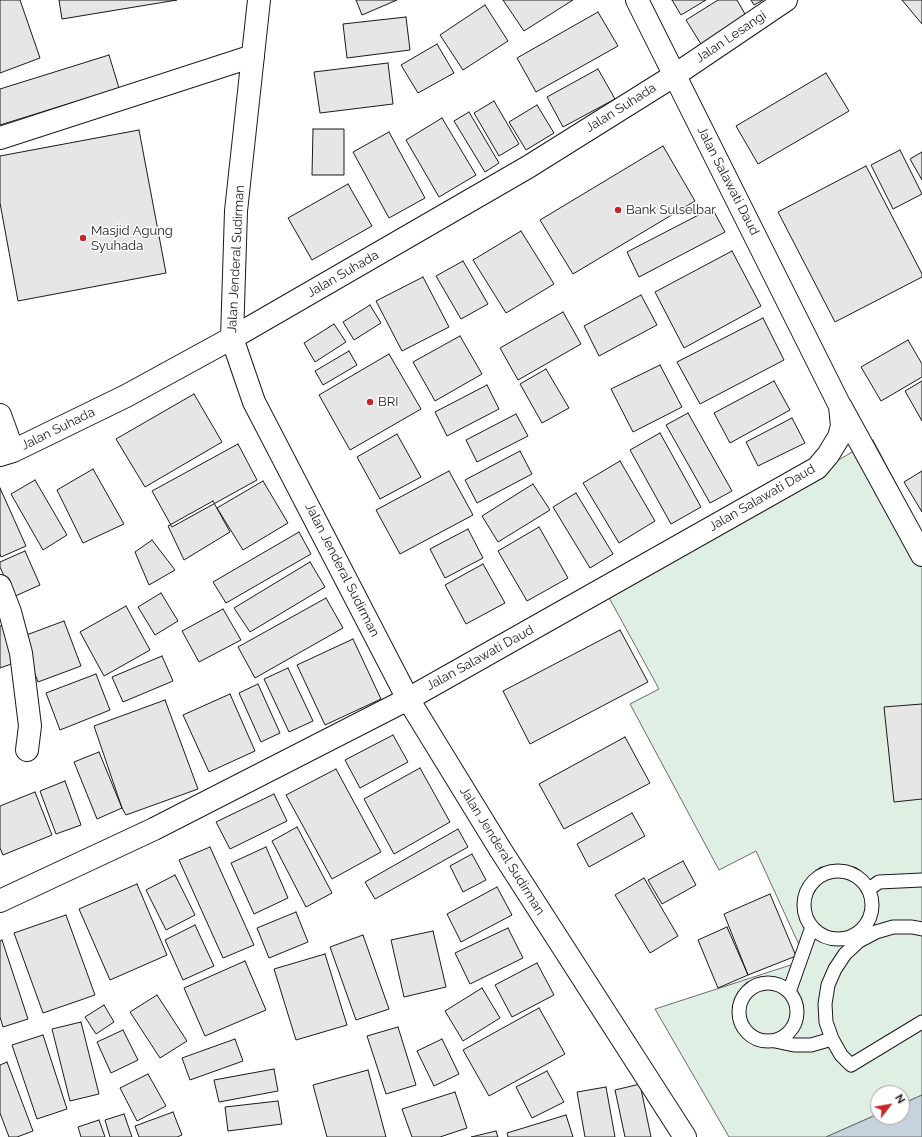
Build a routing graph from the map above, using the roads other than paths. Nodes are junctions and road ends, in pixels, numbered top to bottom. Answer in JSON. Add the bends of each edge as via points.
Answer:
{"nodes":[{"id":1,"x":258,"y":0,"type":"edge"},
{"id":2,"x":637,"y":0,"type":"edge"},
{"id":3,"x":786,"y":0,"type":"edge"},
{"id":4,"x":253,"y":56,"type":"junction"},
{"id":5,"x":675,"y":75,"type":"junction"},
{"id":6,"x":0,"y":138,"type":"edge"},
{"id":7,"x":232,"y":338,"type":"junction"},
{"id":8,"x":840,"y":406,"type":"junction"},
{"id":9,"x":0,"y":415,"type":"edge"},
{"id":10,"x":7,"y":452,"type":"edge"},
{"id":11,"x":922,"y":555,"type":"edge"},
{"id":12,"x":0,"y":586,"type":"edge"},
{"id":13,"x":408,"y":699,"type":"junction"},
{"id":14,"x":27,"y":750,"type":"dead end"},
{"id":15,"x":922,"y":880,"type":"edge"},
{"id":16,"x":868,"y":889,"type":"junction"},
{"id":17,"x":0,"y":901,"type":"edge"},
{"id":18,"x":812,"y":927,"type":"junction"},
{"id":19,"x":922,"y":929,"type":"edge"},
{"id":20,"x":789,"y":992,"type":"junction"},
{"id":21,"x":922,"y":1022,"type":"edge"},
{"id":22,"x":832,"y":1039,"type":"junction"},
{"id":23,"x":774,"y":1041,"type":"junction"},
{"id":24,"x":686,"y":1137,"type":"edge"}],
"edges":[{"from":1,"to":4,"type":"main road","name":"Jalan Jenderal Sudirman"},
{"from":2,"to":5,"type":"main road","name":"Jalan Salawati Daud"},
{"from":3,"to":5,"type":"main road","name":"Jalan Lesangi"},
{"from":4,"to":6,"type":"main road"},
{"from":4,"to":7,"type":"main road","name":"Jalan Jenderal Sudirman","via":[[236,211]]},
{"from":5,"to":7,"type":"main road","name":"Jalan Suhada","via":[[528,167]]},
{"from":5,"to":8,"type":"main road","name":"Jalan Salawati Daud"},
{"from":7,"to":10,"type":"main road","name":"Jalan Suhada","via":[[126,396]]},
{"from":7,"to":13,"type":"main road","name":"Jalan Jenderal Sudirman","via":[[254,402]]},
{"from":8,"to":11,"type":"main road"},
{"from":8,"to":13,"type":"main road","name":"Jalan Salawati Daud","via":[[842,426],[839,437],[816,468]]},
{"from":9,"to":10,"type":"main road"},
{"from":12,"to":14,"type":"main road","via":[[21,653],[30,726]]},
{"from":13,"to":17,"type":"main road","name":"Jalan Salawati Daud","via":[[154,829]]},
{"from":13,"to":24,"type":"main road","name":"Jalan Jenderal Sudirman","via":[[500,849]]},
{"from":15,"to":16,"type":"lane","via":[[879,882]]},
{"from":16,"to":18,"type":"lane","via":[[872,902],[871,915],[865,926],[855,935],[832,939],[821,935]]},
{"from":16,"to":18,"type":"lane","via":[[852,873],[829,872],[818,876],[810,884],[803,906]]},
{"from":18,"to":20,"type":"lane"},
{"from":19,"to":22,"type":"lane","via":[[894,927],[876,932],[859,941],[845,954],[828,986],[825,1004],[826,1022]]},
{"from":20,"to":23,"type":"lane","via":[[796,1002],[796,1022],[791,1031]]},
{"from":20,"to":23,"type":"lane","via":[[779,984],[768,982],[756,985],[746,992],[739,1003],[738,1015],[742,1027],[756,1039]]},
{"from":21,"to":22,"type":"lane","via":[[851,1065],[841,1055]]},
{"from":22,"to":23,"type":"lane","via":[[811,1045]]}]}
